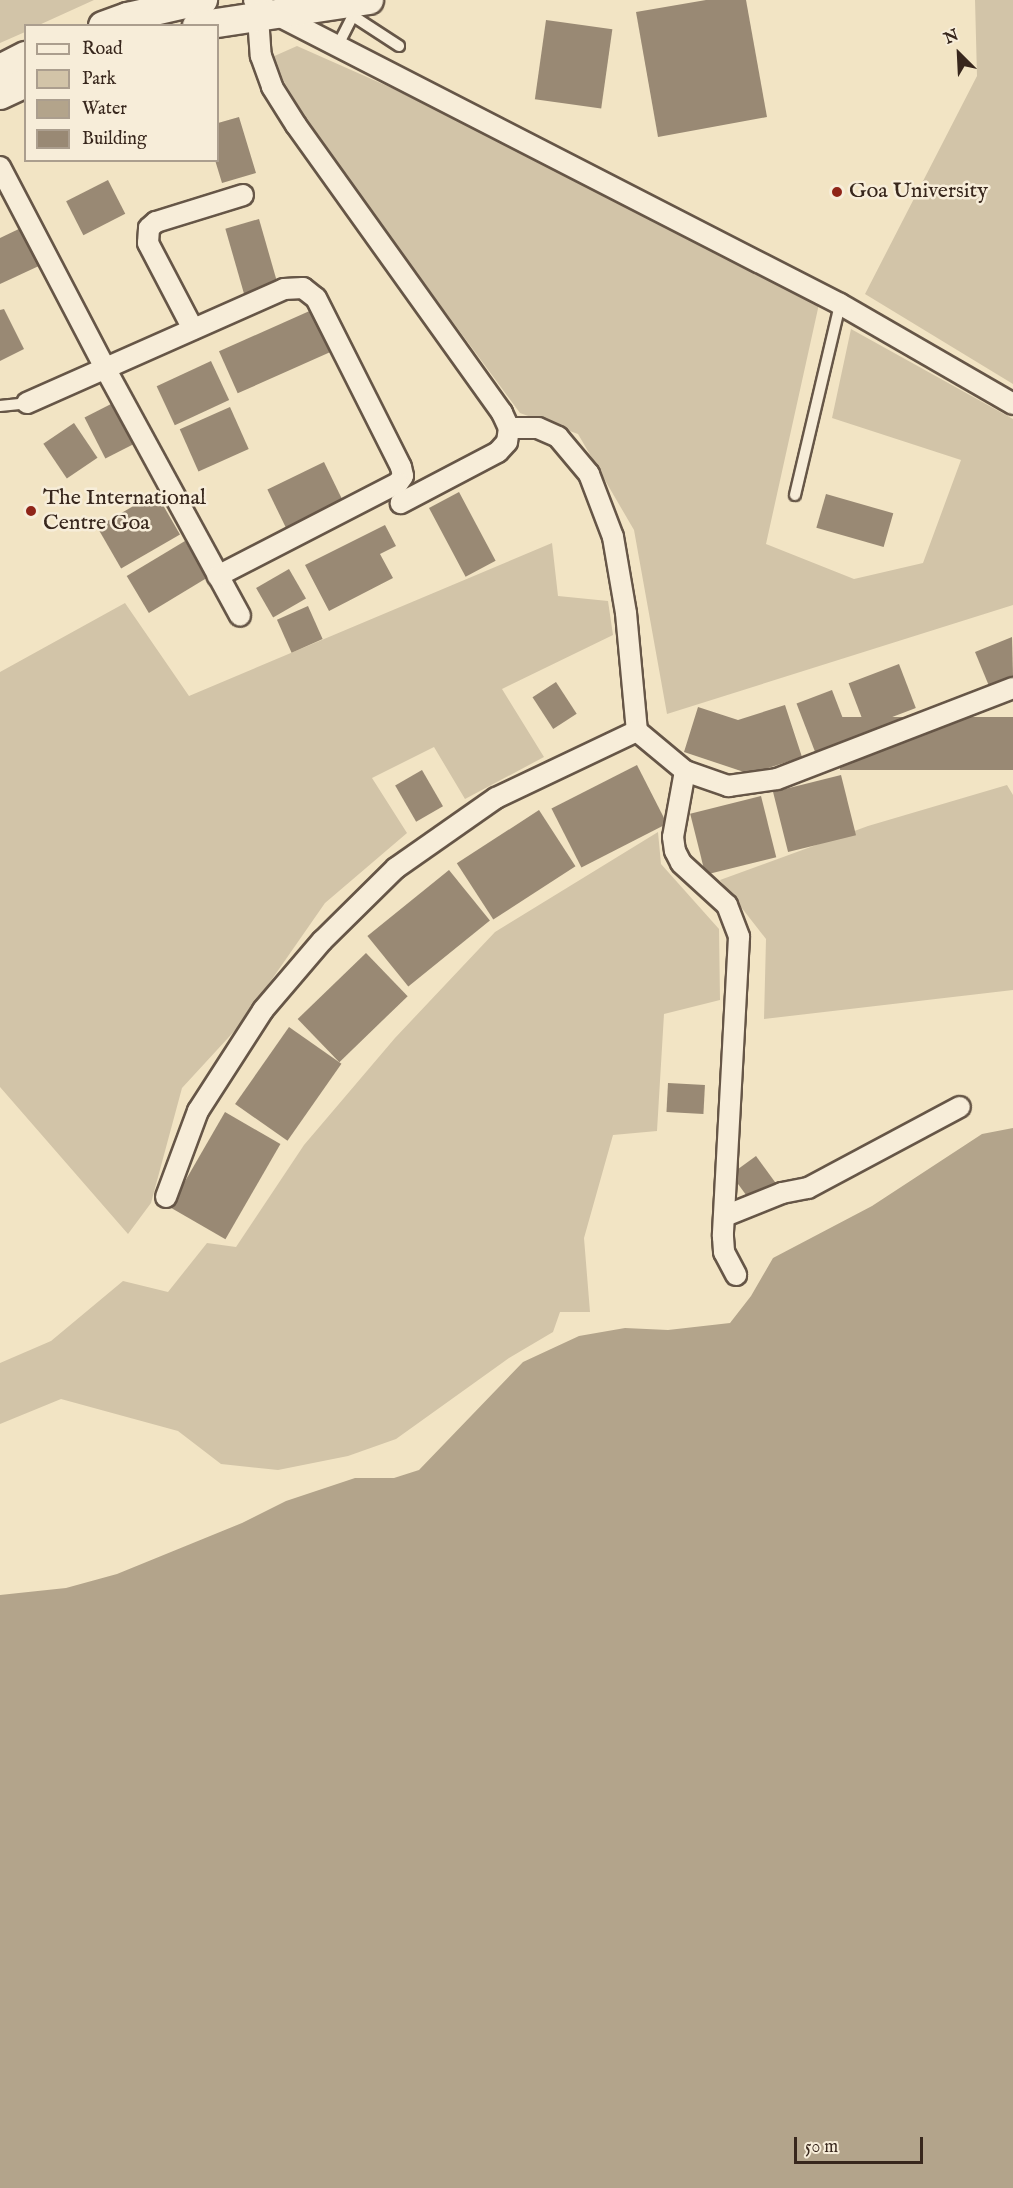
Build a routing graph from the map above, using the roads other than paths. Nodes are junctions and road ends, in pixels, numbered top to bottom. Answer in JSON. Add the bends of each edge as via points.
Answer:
{"nodes":[{"id":1,"x":203,"y":0,"type":"edge"},
{"id":2,"x":369,"y":0,"type":"edge"},
{"id":3,"x":262,"y":10,"type":"edge"},
{"id":4,"x":109,"y":24,"type":"edge"},
{"id":5,"x":205,"y":24,"type":"edge"},
{"id":6,"x":338,"y":45,"type":"junction"},
{"id":7,"x":399,"y":45,"type":"dead end"},
{"id":8,"x":24,"y":57,"type":"edge"},
{"id":9,"x":0,"y":69,"type":"edge"},
{"id":10,"x":24,"y":84,"type":"edge"},
{"id":11,"x":0,"y":95,"type":"edge"},
{"id":12,"x":0,"y":167,"type":"edge"},
{"id":13,"x":243,"y":195,"type":"dead end"},
{"id":14,"x":840,"y":304,"type":"junction"},
{"id":15,"x":193,"y":329,"type":"junction"},
{"id":16,"x":105,"y":369,"type":"junction"},
{"id":17,"x":27,"y":403,"type":"joint"},
{"id":18,"x":1013,"y":404,"type":"edge"},
{"id":19,"x":0,"y":406,"type":"edge"},
{"id":20,"x":509,"y":428,"type":"junction"},
{"id":21,"x":795,"y":495,"type":"dead end"},
{"id":22,"x":401,"y":503,"type":"dead end"},
{"id":23,"x":218,"y":576,"type":"junction"},
{"id":24,"x":240,"y":616,"type":"dead end"},
{"id":25,"x":1013,"y":688,"type":"edge"},
{"id":26,"x":637,"y":731,"type":"junction"},
{"id":27,"x":685,"y":771,"type":"junction"},
{"id":28,"x":960,"y":1107,"type":"dead end"},
{"id":29,"x":166,"y":1197,"type":"dead end"},
{"id":30,"x":725,"y":1216,"type":"junction"},
{"id":31,"x":736,"y":1275,"type":"dead end"}],
"edges":[{"from":1,"to":4,"type":"main road"},
{"from":2,"to":3,"type":"main road"},
{"from":3,"to":5,"type":"main road"},
{"from":3,"to":6,"type":"street"},
{"from":3,"to":20,"type":"street","via":[[261,56],[272,87]]},
{"from":6,"to":7,"type":"lane","via":[[353,16]]},
{"from":6,"to":14,"type":"street"},
{"from":8,"to":9,"type":"main road"},
{"from":10,"to":11,"type":"main road"},
{"from":12,"to":16,"type":"street"},
{"from":13,"to":15,"type":"street","via":[[156,222],[149,228],[148,243]]},
{"from":14,"to":18,"type":"street"},
{"from":14,"to":21,"type":"lane"},
{"from":15,"to":16,"type":"street"},
{"from":15,"to":23,"type":"street","via":[[284,290],[303,288],[316,298],[403,476],[398,483]]},
{"from":16,"to":17,"type":"street"},
{"from":16,"to":23,"type":"street"},
{"from":17,"to":19,"type":"lane"},
{"from":20,"to":22,"type":"street","via":[[507,442],[498,452]]},
{"from":20,"to":26,"type":"street","via":[[538,428],[558,437],[589,474],[613,537],[626,614]]},
{"from":23,"to":24,"type":"street"},
{"from":25,"to":27,"type":"street","via":[[777,779],[728,786]]},
{"from":26,"to":27,"type":"street"},
{"from":26,"to":29,"type":"street","via":[[496,798],[396,868],[322,942],[257,1019],[198,1111]]},
{"from":27,"to":30,"type":"street","via":[[673,837],[675,850],[681,863],[727,905],[739,937]]},
{"from":28,"to":30,"type":"street","via":[[808,1188],[782,1193]]},
{"from":30,"to":31,"type":"street","via":[[724,1252]]}]}
